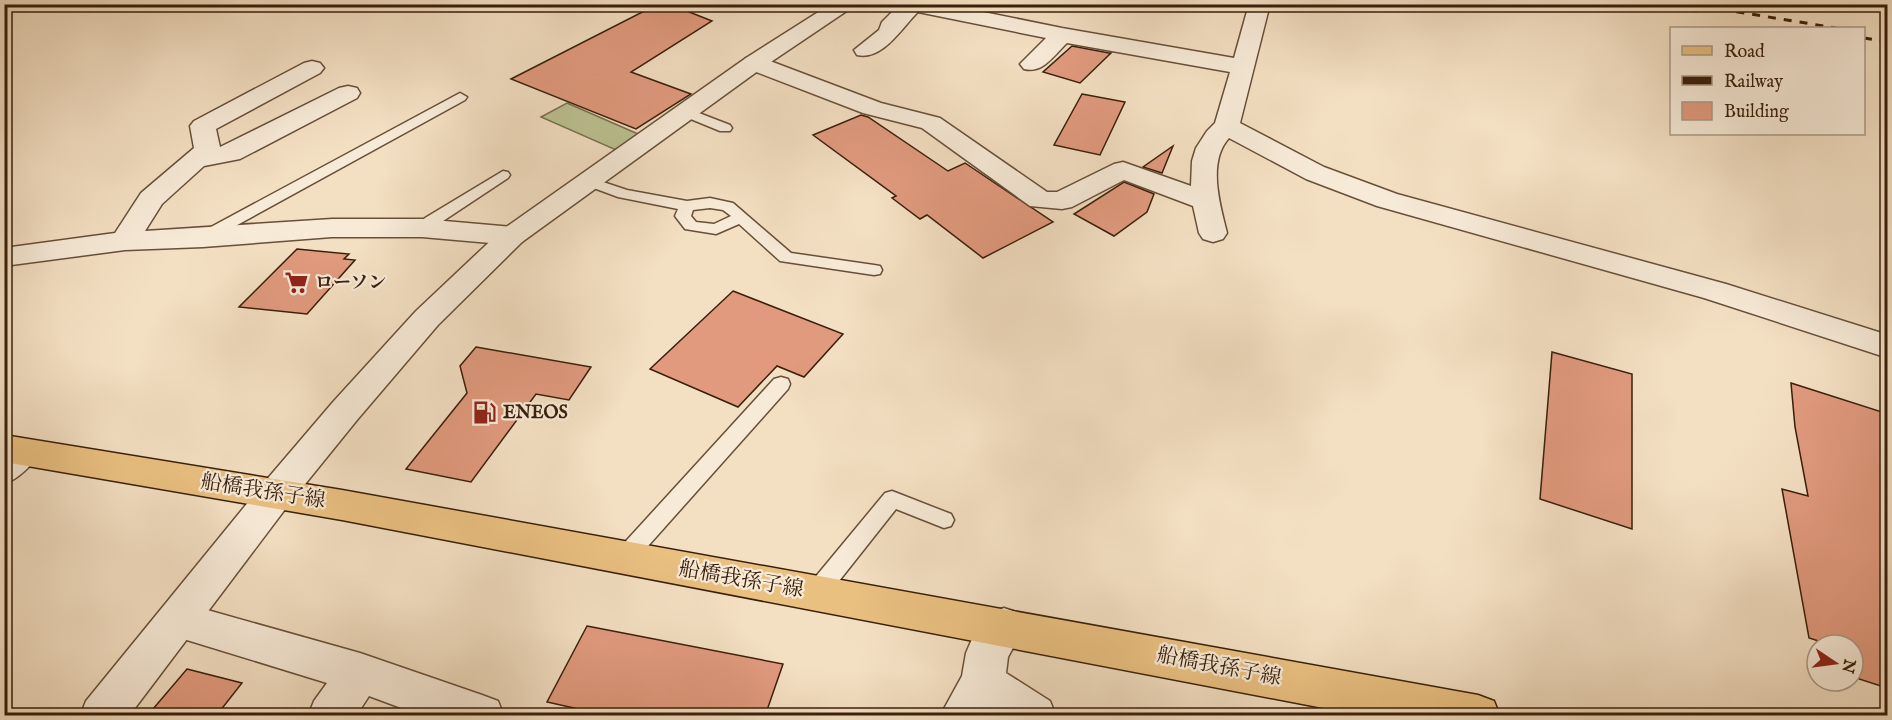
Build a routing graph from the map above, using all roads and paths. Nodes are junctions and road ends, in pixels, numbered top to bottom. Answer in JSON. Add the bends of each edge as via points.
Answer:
{"nodes":[{"id":1,"x":847,"y":4,"type":"edge"},
{"id":2,"x":1260,"y":4,"type":"edge"},
{"id":3,"x":912,"y":5,"type":"edge"},
{"id":4,"x":1062,"y":35,"type":"junction"},
{"id":5,"x":866,"y":50,"type":"dead end"},
{"id":6,"x":754,"y":63,"type":"junction"},
{"id":7,"x":1032,"y":64,"type":"dead end"},
{"id":8,"x":1243,"y":67,"type":"junction"},
{"id":9,"x":312,"y":68,"type":"dead end"},
{"id":10,"x":348,"y":93,"type":"dead end"},
{"id":11,"x":460,"y":97,"type":"dead end"},
{"id":12,"x":686,"y":112,"type":"junction"},
{"id":13,"x":1227,"y":126,"type":"junction"},
{"id":14,"x":725,"y":128,"type":"dead end"},
{"id":15,"x":196,"y":160,"type":"junction"},
{"id":16,"x":503,"y":175,"type":"dead end"},
{"id":17,"x":588,"y":181,"type":"junction"},
{"id":18,"x":1204,"y":201,"type":"junction"},
{"id":19,"x":687,"y":206,"type":"junction"},
{"id":20,"x":740,"y":218,"type":"junction"},
{"id":21,"x":422,"y":228,"type":"junction"},
{"id":22,"x":1213,"y":233,"type":"dead end"},
{"id":23,"x":512,"y":236,"type":"junction"},
{"id":24,"x":202,"y":238,"type":"junction"},
{"id":25,"x":125,"y":241,"type":"junction"},
{"id":26,"x":4,"y":257,"type":"edge"},
{"id":27,"x":874,"y":270,"type":"dead end"},
{"id":28,"x":1887,"y":347,"type":"edge"},
{"id":29,"x":781,"y":384,"type":"dead end"},
{"id":30,"x":13,"y":459,"type":"edge"},
{"id":31,"x":276,"y":494,"type":"junction"},
{"id":32,"x":944,"y":520,"type":"dead end"},
{"id":33,"x":624,"y":558,"type":"junction"},
{"id":34,"x":816,"y":593,"type":"junction"},
{"id":35,"x":178,"y":620,"type":"junction"},
{"id":36,"x":1004,"y":626,"type":"junction"},
{"id":37,"x":360,"y":673,"type":"junction"},
{"id":38,"x":973,"y":699,"type":"edge"},
{"id":39,"x":102,"y":716,"type":"edge"},
{"id":40,"x":330,"y":716,"type":"edge"},
{"id":41,"x":482,"y":716,"type":"edge"},
{"id":42,"x":1034,"y":716,"type":"edge"},
{"id":43,"x":1478,"y":716,"type":"edge"}],
"edges":[{"from":1,"to":6,"type":"street"},
{"from":2,"to":8,"type":"street"},
{"from":3,"to":4,"type":"street"},
{"from":3,"to":5,"type":"street","via":[[890,27],[890,32]]},
{"from":4,"to":7,"type":"street"},
{"from":4,"to":8,"type":"street"},
{"from":6,"to":12,"type":"street"},
{"from":6,"to":18,"type":"street","via":[[872,108],[931,123],[1040,200],[1062,201],[1123,170]]},
{"from":8,"to":13,"type":"street"},
{"from":9,"to":15,"type":"street","via":[[203,126],[207,150]]},
{"from":10,"to":15,"type":"street","via":[[231,153]]},
{"from":11,"to":24,"type":"lane"},
{"from":12,"to":14,"type":"lane"},
{"from":12,"to":17,"type":"street"},
{"from":13,"to":18,"type":"street","via":[[1219,132],[1204,163]]},
{"from":13,"to":28,"type":"street","via":[[1314,173],[1387,200],[1715,291]]},
{"from":15,"to":25,"type":"street","via":[[151,199]]},
{"from":16,"to":21,"type":"lane"},
{"from":17,"to":19,"type":"lane","via":[[623,194]]},
{"from":17,"to":23,"type":"street"},
{"from":18,"to":22,"type":"street"},
{"from":19,"to":20,"type":"lane","via":[[728,206]]},
{"from":19,"to":20,"type":"lane","via":[[683,216],[691,226],[716,229]]},
{"from":20,"to":27,"type":"lane","via":[[786,257]]},
{"from":21,"to":23,"type":"street"},
{"from":21,"to":24,"type":"street","via":[[332,228]]},
{"from":23,"to":31,"type":"street","via":[[427,318]]},
{"from":24,"to":25,"type":"street"},
{"from":25,"to":26,"type":"street"},
{"from":29,"to":33,"type":"lane"},
{"from":30,"to":31,"type":"main road","name":"船橋我孫子線"},
{"from":31,"to":33,"type":"main road","name":"船橋我孫子線"},
{"from":31,"to":35,"type":"street"},
{"from":32,"to":34,"type":"lane","via":[[891,499]]},
{"from":33,"to":34,"type":"main road","name":"船橋我孫子線"},
{"from":34,"to":36,"type":"main road","name":"船橋我孫子線"},
{"from":35,"to":37,"type":"street"},
{"from":35,"to":39,"type":"street"},
{"from":36,"to":38,"type":"street","via":[[987,653]]},
{"from":36,"to":43,"type":"main road","name":"船橋我孫子線"},
{"from":37,"to":40,"type":"street"},
{"from":37,"to":41,"type":"street"},
{"from":38,"to":42,"type":"street"}]}
